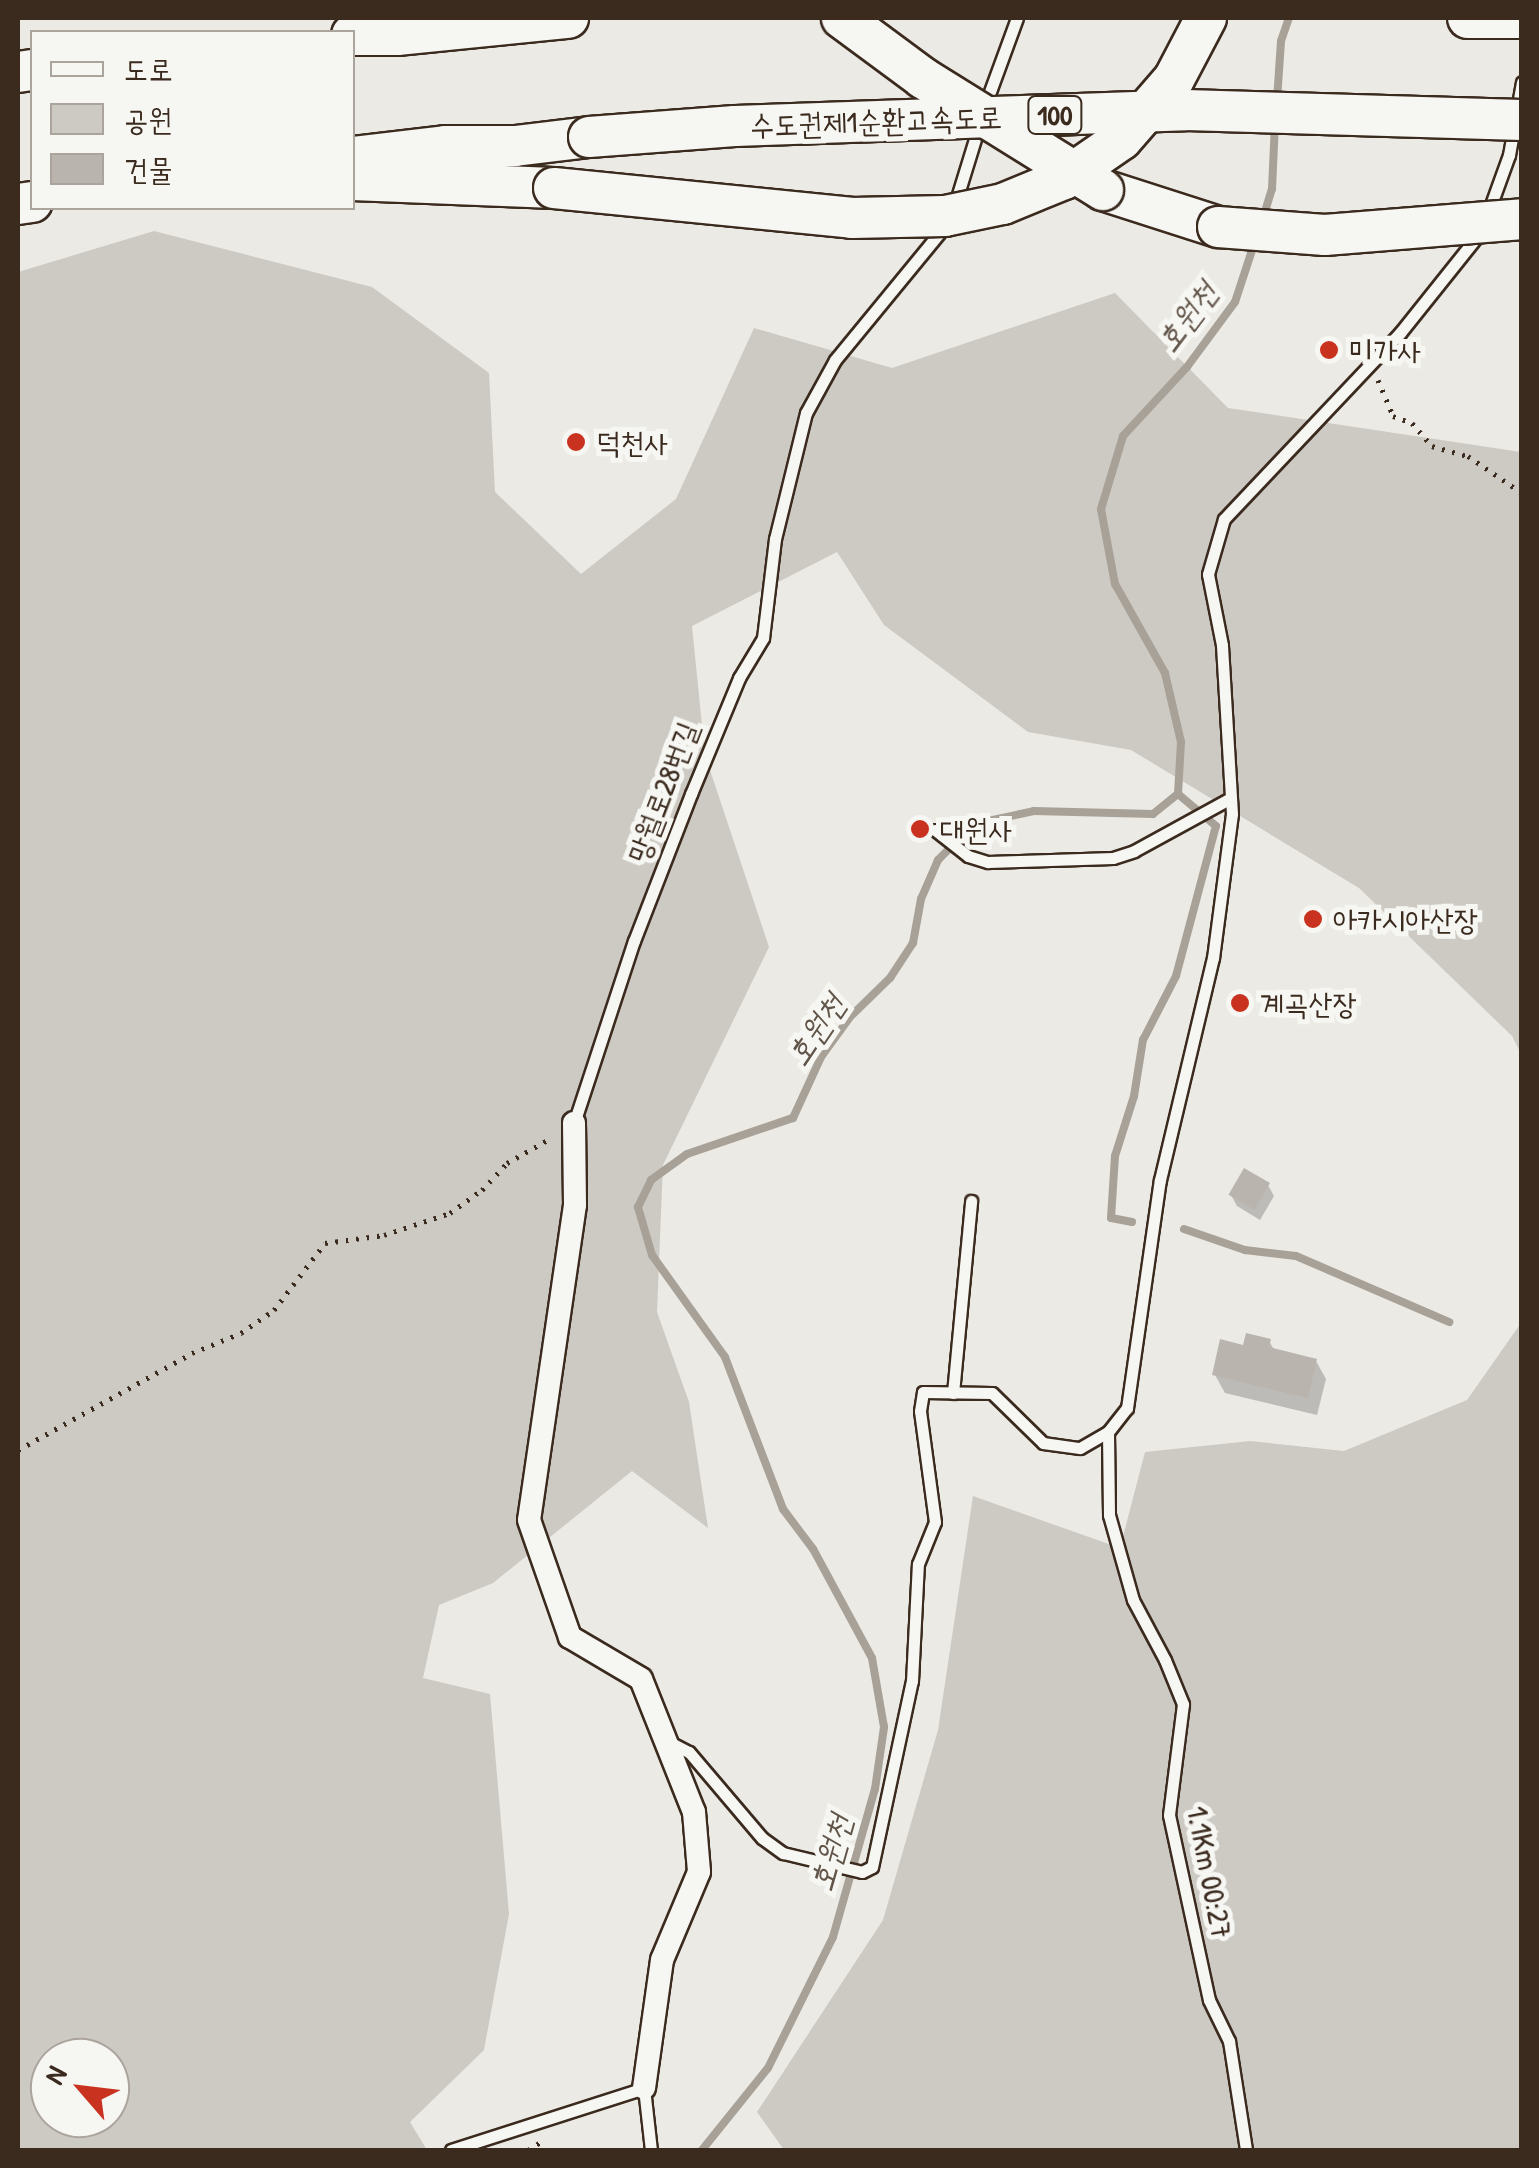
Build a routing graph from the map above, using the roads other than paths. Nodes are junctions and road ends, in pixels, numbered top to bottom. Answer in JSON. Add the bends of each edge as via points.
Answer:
{"nodes":[{"id":1,"x":568,"y":18,"type":"edge"},
{"id":2,"x":842,"y":18,"type":"edge"},
{"id":3,"x":1017,"y":18,"type":"edge"},
{"id":4,"x":1206,"y":18,"type":"edge"},
{"id":5,"x":1468,"y":18,"type":"edge"},
{"id":6,"x":1488,"y":18,"type":"edge"},
{"id":7,"x":1522,"y":18,"type":"edge"},
{"id":8,"x":355,"y":35,"type":"edge"},
{"id":9,"x":1522,"y":82,"type":"edge"},
{"id":10,"x":1522,"y":120,"type":"edge"},
{"id":11,"x":355,"y":157,"type":"edge"},
{"id":12,"x":355,"y":180,"type":"edge"},
{"id":13,"x":1522,"y":219,"type":"edge"},
{"id":14,"x":1482,"y":225,"type":"junction"},
{"id":15,"x":1522,"y":230,"type":"edge"},
{"id":16,"x":1230,"y":798,"type":"junction"},
{"id":17,"x":936,"y":830,"type":"dead end"},
{"id":18,"x":574,"y":1122,"type":"joint"},
{"id":19,"x":971,"y":1201,"type":"dead end"},
{"id":20,"x":954,"y":1393,"type":"junction"},
{"id":21,"x":1108,"y":1432,"type":"junction"},
{"id":22,"x":668,"y":1742,"type":"junction"},
{"id":23,"x":644,"y":2088,"type":"junction"},
{"id":24,"x":452,"y":2150,"type":"edge"},
{"id":25,"x":652,"y":2150,"type":"edge"},
{"id":26,"x":1246,"y":2150,"type":"edge"}],
"edges":[{"from":1,"to":8,"type":"highway"},
{"from":2,"to":14,"type":"highway","bridge":true,"via":[[923,78],[1103,190],[1218,228],[1325,235]]},
{"from":3,"to":18,"type":"lane","name":"망월로28번길","via":[[951,218],[835,360],[806,413],[775,539],[764,638],[739,678],[691,794]]},
{"from":4,"to":12,"type":"highway","bridge":true,"via":[[1174,79],[1134,128],[1078,171],[1003,204],[945,216],[852,218],[554,188]]},
{"from":5,"to":6,"type":"highway"},
{"from":6,"to":7,"type":"highway"},
{"from":9,"to":16,"type":"lane","via":[[1509,155],[1479,234],[1369,366],[1224,519],[1208,574],[1222,646]]},
{"from":10,"to":11,"type":"highway","name":"수도권제1순환고속도로","number":"100","bridge":true,"via":[[1186,110],[735,126]]},
{"from":13,"to":14,"type":"highway","bridge":true},
{"from":14,"to":15,"type":"highway","bridge":true},
{"from":16,"to":17,"type":"lane","via":[[1112,858],[1006,862],[968,856]]},
{"from":16,"to":21,"type":"lane","via":[[1213,958],[1160,1180],[1127,1408]]},
{"from":18,"to":22,"type":"street","name":"망월로28번길","via":[[575,1205],[529,1520],[570,1637],[641,1679]]},
{"from":19,"to":20,"type":"lane"},
{"from":20,"to":21,"type":"lane","via":[[992,1393],[1042,1442],[1080,1448]]},
{"from":20,"to":22,"type":"lane","via":[[924,1392],[920,1411],[935,1522],[918,1564],[912,1680],[872,1867],[862,1872],[783,1853],[762,1838],[689,1752]]},
{"from":21,"to":26,"type":"lane","name":"1.1Km 00:27","via":[[1108,1515],[1132,1600],[1183,1704],[1169,1815],[1209,2000],[1229,2041]]},
{"from":22,"to":23,"type":"street","via":[[694,1812],[699,1872],[662,1960]]},
{"from":23,"to":24,"type":"lane"},
{"from":23,"to":25,"type":"lane"}]}
